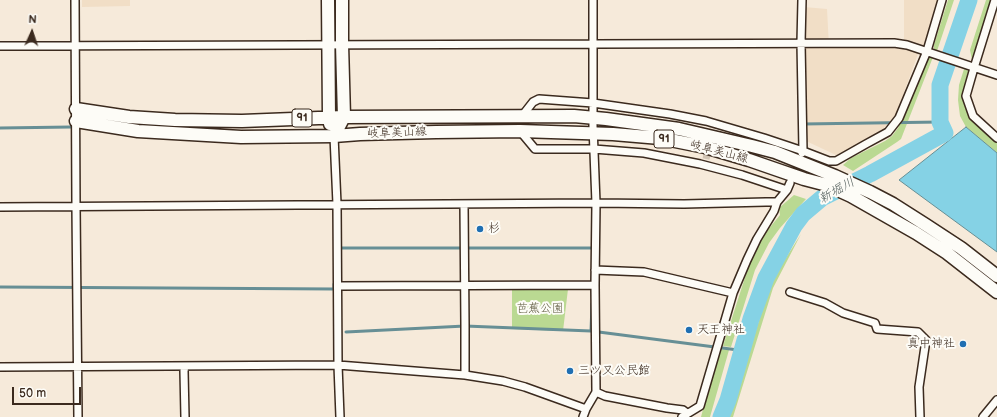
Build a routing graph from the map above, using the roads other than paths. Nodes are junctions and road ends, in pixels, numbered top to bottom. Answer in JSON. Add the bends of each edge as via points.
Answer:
{"nodes":[{"id":1,"x":76,"y":0,"type":"edge"},
{"id":2,"x":328,"y":0,"type":"edge"},
{"id":3,"x":342,"y":0,"type":"edge"},
{"id":4,"x":593,"y":0,"type":"edge"},
{"id":5,"x":802,"y":0,"type":"edge"},
{"id":6,"x":942,"y":0,"type":"edge"},
{"id":7,"x":995,"y":0,"type":"edge"},
{"id":8,"x":801,"y":43,"type":"junction"},
{"id":9,"x":328,"y":44,"type":"junction"},
{"id":10,"x":342,"y":44,"type":"junction"},
{"id":11,"x":593,"y":44,"type":"junction"},
{"id":12,"x":75,"y":45,"type":"junction"},
{"id":13,"x":0,"y":46,"type":"edge"},
{"id":14,"x":929,"y":52,"type":"junction"},
{"id":15,"x":971,"y":67,"type":"junction"},
{"id":16,"x":997,"y":75,"type":"edge"},
{"id":17,"x":593,"y":103,"type":"junction"},
{"id":18,"x":76,"y":115,"type":"junction"},
{"id":19,"x":522,"y":116,"type":"junction"},
{"id":20,"x":328,"y":117,"type":"junction"},
{"id":21,"x":344,"y":117,"type":"junction"},
{"id":22,"x":593,"y":118,"type":"junction"},
{"id":23,"x":520,"y":131,"type":"junction"},
{"id":24,"x":593,"y":134,"type":"junction"},
{"id":25,"x":334,"y":136,"type":"junction"},
{"id":26,"x":997,"y":138,"type":"edge"},
{"id":27,"x":594,"y":149,"type":"junction"},
{"id":28,"x":802,"y":152,"type":"junction"},
{"id":29,"x":790,"y":182,"type":"dead end"},
{"id":30,"x":787,"y":190,"type":"junction"},
{"id":31,"x":777,"y":202,"type":"junction"},
{"id":32,"x":596,"y":203,"type":"junction"},
{"id":33,"x":337,"y":204,"type":"junction"},
{"id":34,"x":464,"y":205,"type":"junction"},
{"id":35,"x":76,"y":206,"type":"junction"},
{"id":36,"x":0,"y":207,"type":"edge"},
{"id":37,"x":595,"y":270,"type":"junction"},
{"id":38,"x":997,"y":276,"type":"edge"},
{"id":39,"x":595,"y":285,"type":"junction"},
{"id":40,"x":338,"y":286,"type":"junction"},
{"id":41,"x":465,"y":286,"type":"junction"},
{"id":42,"x":790,"y":292,"type":"dead end"},
{"id":43,"x":997,"y":292,"type":"edge"},
{"id":44,"x":733,"y":293,"type":"junction"},
{"id":45,"x":338,"y":365,"type":"junction"},
{"id":46,"x":186,"y":366,"type":"junction"},
{"id":47,"x":78,"y":367,"type":"junction"},
{"id":48,"x":0,"y":368,"type":"edge"},
{"id":49,"x":465,"y":375,"type":"junction"},
{"id":50,"x":596,"y":392,"type":"junction"},
{"id":51,"x":997,"y":400,"type":"edge"},
{"id":52,"x":586,"y":409,"type":"junction"},
{"id":53,"x":684,"y":415,"type":"edge"},
{"id":54,"x":78,"y":417,"type":"edge"},
{"id":55,"x":185,"y":417,"type":"edge"},
{"id":56,"x":340,"y":417,"type":"edge"},
{"id":57,"x":583,"y":417,"type":"edge"},
{"id":58,"x":920,"y":417,"type":"edge"},
{"id":59,"x":983,"y":417,"type":"edge"}],
"edges":[{"from":1,"to":12,"type":"street"},
{"from":2,"to":9,"type":"main road","number":"91"},
{"from":3,"to":10,"type":"main road"},
{"from":4,"to":11,"type":"street"},
{"from":5,"to":8,"type":"street"},
{"from":6,"to":14,"type":"street"},
{"from":7,"to":15,"type":"street"},
{"from":8,"to":11,"type":"street"},
{"from":8,"to":14,"type":"street","via":[[894,43]]},
{"from":8,"to":28,"type":"street"},
{"from":9,"to":10,"type":"street"},
{"from":9,"to":12,"type":"street"},
{"from":9,"to":20,"type":"main road","number":"91"},
{"from":10,"to":11,"type":"street"},
{"from":10,"to":21,"type":"main road"},
{"from":11,"to":17,"type":"street"},
{"from":12,"to":13,"type":"street"},
{"from":12,"to":18,"type":"street"},
{"from":14,"to":15,"type":"street"},
{"from":14,"to":28,"type":"street","via":[[899,118],[888,132],[836,161],[829,162]]},
{"from":15,"to":16,"type":"street"},
{"from":15,"to":26,"type":"street","via":[[966,96],[972,116]]},
{"from":17,"to":19,"type":"street","via":[[539,99],[533,102]]},
{"from":17,"to":22,"type":"street"},
{"from":17,"to":28,"type":"street","via":[[670,114],[764,138]]},
{"from":18,"to":20,"type":"main road","name":"岐阜美山線","number":"91","via":[[242,121]]},
{"from":18,"to":25,"type":"main road","name":"岐阜美山線","number":"91","via":[[138,131],[173,134],[241,137]]},
{"from":18,"to":35,"type":"street"},
{"from":19,"to":21,"type":"main road","name":"岐阜美山線","number":"91"},
{"from":19,"to":22,"type":"main road","name":"岐阜美山線","number":"91"},
{"from":20,"to":21,"type":"main road","name":"岐阜美山線","number":"91"},
{"from":20,"to":25,"type":"main road","number":"91"},
{"from":21,"to":25,"type":"main road"},
{"from":22,"to":24,"type":"street"},
{"from":22,"to":38,"type":"main road","name":"岐阜美山線","number":"91","via":[[679,129],[775,152],[807,164],[892,204],[961,248]]},
{"from":23,"to":24,"type":"main road","name":"岐阜美山線","number":"91"},
{"from":23,"to":25,"type":"main road","name":"岐阜美山線","number":"91"},
{"from":23,"to":27,"type":"street","via":[[535,149]]},
{"from":24,"to":27,"type":"street"},
{"from":24,"to":43,"type":"main road","name":"岐阜美山線","number":"91","via":[[660,138],[705,147],[827,185],[898,222],[947,253]]},
{"from":25,"to":33,"type":"street"},
{"from":27,"to":30,"type":"street","via":[[705,162]]},
{"from":27,"to":32,"type":"street"},
{"from":29,"to":30,"type":"street"},
{"from":30,"to":31,"type":"street"},
{"from":31,"to":32,"type":"street"},
{"from":31,"to":44,"type":"street","via":[[749,255]]},
{"from":32,"to":34,"type":"street"},
{"from":32,"to":37,"type":"street"},
{"from":33,"to":34,"type":"street"},
{"from":33,"to":35,"type":"street"},
{"from":33,"to":40,"type":"street"},
{"from":34,"to":41,"type":"street"},
{"from":35,"to":36,"type":"street"},
{"from":35,"to":47,"type":"street"},
{"from":37,"to":39,"type":"street"},
{"from":37,"to":44,"type":"street","via":[[644,272]]},
{"from":39,"to":41,"type":"street"},
{"from":39,"to":50,"type":"street"},
{"from":40,"to":41,"type":"street"},
{"from":40,"to":45,"type":"street"},
{"from":41,"to":49,"type":"street"},
{"from":42,"to":58,"type":"street","via":[[875,323],[877,329],[918,332],[926,340],[919,387]]},
{"from":44,"to":53,"type":"street","via":[[700,406]]},
{"from":45,"to":46,"type":"street"},
{"from":45,"to":49,"type":"street"},
{"from":45,"to":56,"type":"street"},
{"from":46,"to":47,"type":"street"},
{"from":46,"to":55,"type":"street"},
{"from":47,"to":48,"type":"street"},
{"from":47,"to":54,"type":"street"},
{"from":49,"to":52,"type":"street","via":[[525,387]]},
{"from":50,"to":52,"type":"street"},
{"from":50,"to":53,"type":"street","via":[[605,396],[683,410]]},
{"from":51,"to":59,"type":"street"},
{"from":52,"to":57,"type":"street"}]}
